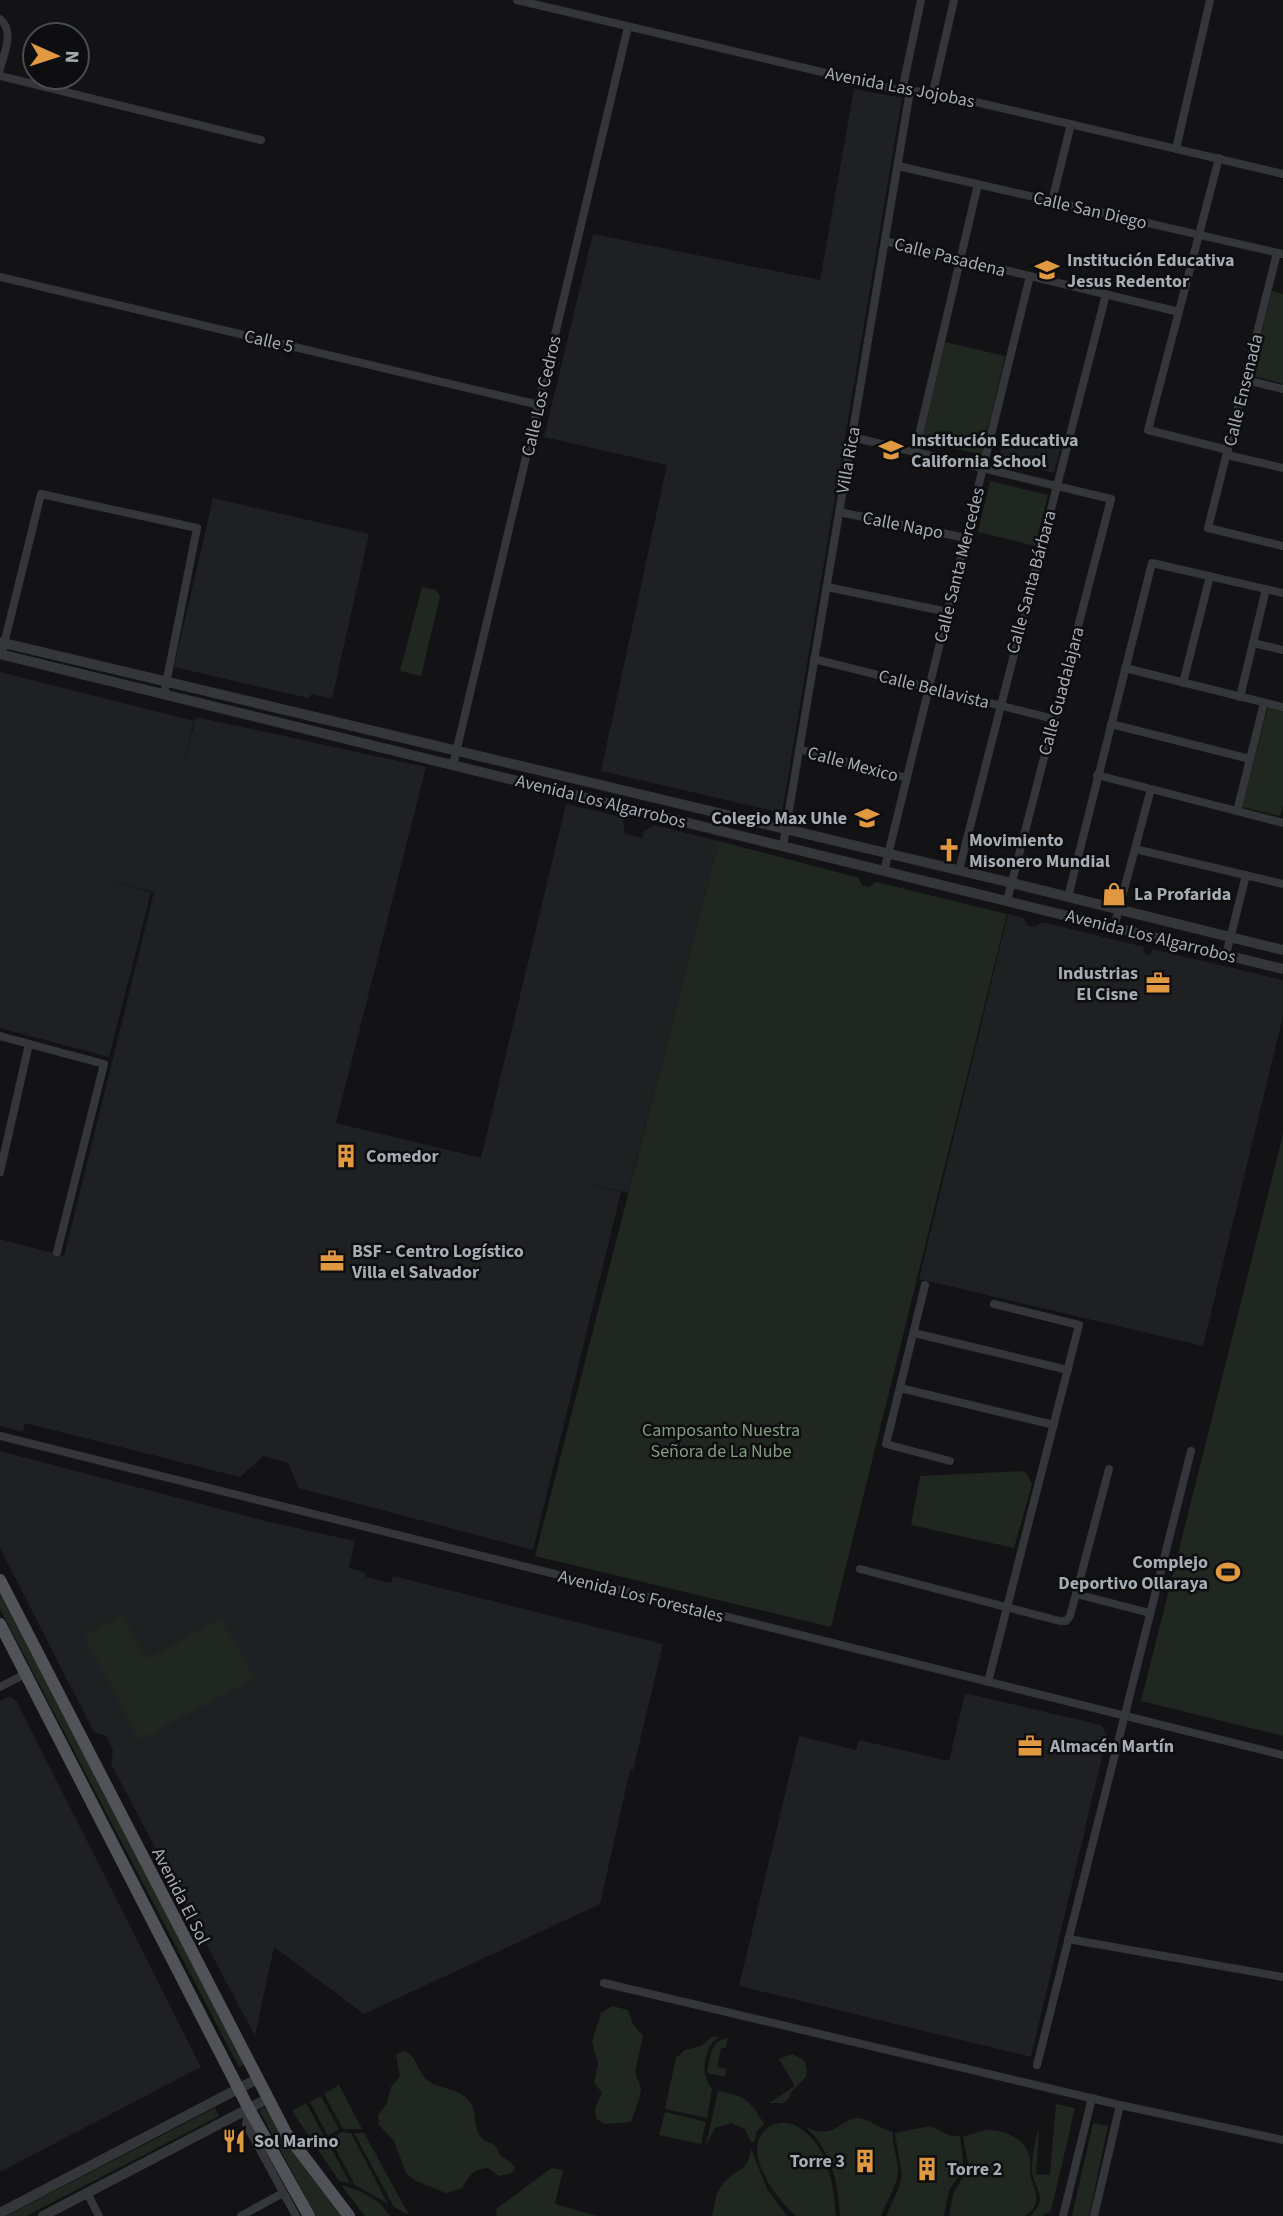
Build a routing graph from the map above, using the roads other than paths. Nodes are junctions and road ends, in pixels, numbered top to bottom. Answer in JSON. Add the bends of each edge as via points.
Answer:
{"nodes":[{"id":1,"x":517,"y":0,"type":"edge"},
{"id":2,"x":921,"y":0,"type":"edge"},
{"id":3,"x":954,"y":0,"type":"edge"},
{"id":4,"x":1210,"y":0,"type":"edge"},
{"id":5,"x":0,"y":19,"type":"edge"},
{"id":6,"x":628,"y":27,"type":"junction"},
{"id":7,"x":0,"y":69,"type":"edge"},
{"id":8,"x":0,"y":76,"type":"edge"},
{"id":9,"x":906,"y":91,"type":"junction"},
{"id":10,"x":933,"y":92,"type":"junction"},
{"id":11,"x":1071,"y":124,"type":"junction"},
{"id":12,"x":261,"y":140,"type":"dead end"},
{"id":13,"x":1176,"y":149,"type":"junction"},
{"id":14,"x":1219,"y":158,"type":"junction"},
{"id":15,"x":898,"y":166,"type":"junction"},
{"id":16,"x":1283,"y":174,"type":"edge"},
{"id":17,"x":978,"y":184,"type":"junction"},
{"id":18,"x":1052,"y":201,"type":"junction"},
{"id":19,"x":1199,"y":235,"type":"junction"},
{"id":20,"x":885,"y":241,"type":"junction"},
{"id":21,"x":1280,"y":253,"type":"edge"},
{"id":22,"x":960,"y":259,"type":"junction"},
{"id":23,"x":1030,"y":276,"type":"junction"},
{"id":24,"x":0,"y":277,"type":"edge"},
{"id":25,"x":1105,"y":295,"type":"junction"},
{"id":26,"x":1179,"y":312,"type":"junction"},
{"id":27,"x":1246,"y":380,"type":"junction"},
{"id":28,"x":1283,"y":389,"type":"edge"},
{"id":29,"x":538,"y":405,"type":"junction"},
{"id":30,"x":852,"y":437,"type":"junction"},
{"id":31,"x":915,"y":452,"type":"junction"},
{"id":32,"x":1228,"y":453,"type":"junction"},
{"id":33,"x":983,"y":468,"type":"junction"},
{"id":34,"x":1283,"y":468,"type":"edge"},
{"id":35,"x":1056,"y":486,"type":"junction"},
{"id":36,"x":839,"y":512,"type":"junction"},
{"id":37,"x":966,"y":538,"type":"junction"},
{"id":38,"x":1283,"y":546,"type":"edge"},
{"id":39,"x":1210,"y":576,"type":"junction"},
{"id":40,"x":827,"y":587,"type":"junction"},
{"id":41,"x":1266,"y":589,"type":"junction"},
{"id":42,"x":1283,"y":593,"type":"edge"},
{"id":43,"x":948,"y":612,"type":"junction"},
{"id":44,"x":2,"y":642,"type":"edge"},
{"id":45,"x":1253,"y":643,"type":"junction"},
{"id":46,"x":1283,"y":650,"type":"edge"},
{"id":47,"x":1,"y":654,"type":"edge"},
{"id":48,"x":814,"y":659,"type":"junction"},
{"id":49,"x":1125,"y":668,"type":"junction"},
{"id":50,"x":167,"y":682,"type":"junction"},
{"id":51,"x":1183,"y":682,"type":"junction"},
{"id":52,"x":929,"y":688,"type":"junction"},
{"id":53,"x":164,"y":694,"type":"junction"},
{"id":54,"x":1240,"y":697,"type":"junction"},
{"id":55,"x":1264,"y":703,"type":"junction"},
{"id":56,"x":999,"y":705,"type":"junction"},
{"id":57,"x":1283,"y":707,"type":"edge"},
{"id":58,"x":1054,"y":719,"type":"junction"},
{"id":59,"x":1111,"y":724,"type":"junction"},
{"id":60,"x":799,"y":749,"type":"junction"},
{"id":61,"x":457,"y":751,"type":"junction"},
{"id":62,"x":1250,"y":759,"type":"junction"},
{"id":63,"x":453,"y":765,"type":"junction"},
{"id":64,"x":1097,"y":775,"type":"junction"},
{"id":65,"x":907,"y":778,"type":"junction"},
{"id":66,"x":1150,"y":789,"type":"junction"},
{"id":67,"x":1237,"y":811,"type":"junction"},
{"id":68,"x":1283,"y":822,"type":"edge"},
{"id":69,"x":786,"y":829,"type":"junction"},
{"id":70,"x":783,"y":846,"type":"junction"},
{"id":71,"x":1135,"y":849,"type":"junction"},
{"id":72,"x":888,"y":853,"type":"junction"},
{"id":73,"x":959,"y":870,"type":"junction"},
{"id":74,"x":884,"y":871,"type":"junction"},
{"id":75,"x":1246,"y":876,"type":"junction"},
{"id":76,"x":1012,"y":883,"type":"junction"},
{"id":77,"x":1283,"y":884,"type":"edge"},
{"id":78,"x":1068,"y":897,"type":"junction"},
{"id":79,"x":1007,"y":901,"type":"junction"},
{"id":80,"x":1119,"y":909,"type":"junction"},
{"id":81,"x":1114,"y":927,"type":"junction"},
{"id":82,"x":1231,"y":937,"type":"junction"},
{"id":83,"x":1283,"y":950,"type":"edge"},
{"id":84,"x":1226,"y":955,"type":"junction"},
{"id":85,"x":1283,"y":969,"type":"edge"},
{"id":86,"x":0,"y":1036,"type":"edge"},
{"id":87,"x":29,"y":1044,"type":"junction"},
{"id":88,"x":0,"y":1172,"type":"edge"},
{"id":89,"x":57,"y":1252,"type":"dead end"},
{"id":90,"x":925,"y":1285,"type":"dead end"},
{"id":91,"x":993,"y":1304,"type":"dead end"},
{"id":92,"x":914,"y":1333,"type":"junction"},
{"id":93,"x":1068,"y":1370,"type":"junction"},
{"id":94,"x":900,"y":1388,"type":"junction"},
{"id":95,"x":1054,"y":1425,"type":"junction"},
{"id":96,"x":0,"y":1436,"type":"edge"},
{"id":97,"x":1191,"y":1451,"type":"dead end"},
{"id":98,"x":950,"y":1461,"type":"dead end"},
{"id":99,"x":1109,"y":1469,"type":"dead end"},
{"id":100,"x":860,"y":1569,"type":"dead end"},
{"id":101,"x":0,"y":1580,"type":"edge"},
{"id":102,"x":1076,"y":1594,"type":"junction"},
{"id":103,"x":1007,"y":1608,"type":"junction"},
{"id":104,"x":1150,"y":1613,"type":"junction"},
{"id":105,"x":0,"y":1624,"type":"edge"},
{"id":106,"x":25,"y":1674,"type":"junction"},
{"id":107,"x":988,"y":1682,"type":"junction"},
{"id":108,"x":0,"y":1687,"type":"edge"},
{"id":109,"x":1124,"y":1715,"type":"junction"},
{"id":110,"x":1283,"y":1755,"type":"edge"},
{"id":111,"x":1068,"y":1939,"type":"junction"},
{"id":112,"x":1283,"y":1977,"type":"edge"},
{"id":113,"x":604,"y":1983,"type":"dead end"},
{"id":114,"x":1037,"y":2065,"type":"dead end"},
{"id":115,"x":257,"y":2079,"type":"junction"},
{"id":116,"x":239,"y":2089,"type":"junction"},
{"id":117,"x":1092,"y":2098,"type":"junction"},
{"id":118,"x":267,"y":2099,"type":"junction"},
{"id":119,"x":1120,"y":2105,"type":"junction"},
{"id":120,"x":249,"y":2109,"type":"junction"},
{"id":121,"x":1283,"y":2140,"type":"edge"},
{"id":122,"x":88,"y":2193,"type":"junction"},
{"id":123,"x":283,"y":2193,"type":"junction"},
{"id":124,"x":0,"y":2213,"type":"edge"},
{"id":125,"x":43,"y":2216,"type":"edge"},
{"id":126,"x":99,"y":2216,"type":"edge"},
{"id":127,"x":241,"y":2216,"type":"edge"},
{"id":128,"x":296,"y":2216,"type":"edge"},
{"id":129,"x":309,"y":2216,"type":"edge"},
{"id":130,"x":349,"y":2216,"type":"edge"},
{"id":131,"x":1063,"y":2216,"type":"edge"},
{"id":132,"x":1094,"y":2216,"type":"edge"}],
"edges":[{"from":1,"to":6,"type":"street","name":"Avenida Las Jojobas"},
{"from":2,"to":9,"type":"street","name":"Villa Rica"},
{"from":3,"to":10,"type":"street"},
{"from":4,"to":13,"type":"street"},
{"from":5,"to":7,"type":"street","via":[[9,34]]},
{"from":6,"to":9,"type":"street","name":"Avenida Las Jojobas"},
{"from":6,"to":29,"type":"street","name":"Calle Los Cedros"},
{"from":8,"to":12,"type":"street"},
{"from":9,"to":10,"type":"street","name":"Avenida Las Jojobas"},
{"from":9,"to":15,"type":"street","name":"Villa Rica"},
{"from":10,"to":11,"type":"street","name":"Avenida Las Jojobas"},
{"from":11,"to":13,"type":"street","name":"Avenida Las Jojobas"},
{"from":11,"to":18,"type":"street"},
{"from":13,"to":14,"type":"street","name":"Avenida Las Jojobas"},
{"from":14,"to":16,"type":"street","name":"Avenida Las Jojobas"},
{"from":14,"to":19,"type":"street"},
{"from":15,"to":17,"type":"street","name":"Calle San Diego"},
{"from":15,"to":20,"type":"street","name":"Villa Rica"},
{"from":17,"to":18,"type":"street","name":"Calle San Diego"},
{"from":17,"to":22,"type":"street"},
{"from":18,"to":19,"type":"street","name":"Calle San Diego"},
{"from":19,"to":21,"type":"street","name":"Calle San Diego"},
{"from":19,"to":26,"type":"street"},
{"from":20,"to":22,"type":"street","name":"Calle Pasadena"},
{"from":20,"to":30,"type":"street","name":"Villa Rica"},
{"from":21,"to":27,"type":"street","name":"Calle Ensenada"},
{"from":22,"to":23,"type":"street","name":"Calle Pasadena"},
{"from":22,"to":31,"type":"street"},
{"from":23,"to":25,"type":"street","name":"Calle Pasadena"},
{"from":23,"to":33,"type":"street","name":"Calle Santa Mercedes"},
{"from":24,"to":29,"type":"street","name":"Calle 5"},
{"from":25,"to":26,"type":"street","name":"Calle Pasadena"},
{"from":25,"to":35,"type":"street","name":"Calle Santa Bárbara"},
{"from":26,"to":32,"type":"street","via":[[1148,429]]},
{"from":27,"to":28,"type":"street"},
{"from":27,"to":32,"type":"street","name":"Calle Ensenada"},
{"from":29,"to":61,"type":"street","name":"Calle Los Cedros"},
{"from":30,"to":31,"type":"street"},
{"from":30,"to":36,"type":"street","name":"Villa Rica"},
{"from":31,"to":33,"type":"street"},
{"from":32,"to":34,"type":"street"},
{"from":32,"to":38,"type":"street","name":"Calle Ensenada","via":[[1209,528]]},
{"from":33,"to":35,"type":"street"},
{"from":33,"to":37,"type":"street","name":"Calle Santa Mercedes"},
{"from":35,"to":56,"type":"street","name":"Calle Santa Bárbara"},
{"from":35,"to":58,"type":"street","name":"Calle Guadalajara","via":[[1111,499]]},
{"from":36,"to":37,"type":"street","name":"Calle Napo"},
{"from":36,"to":40,"type":"street","name":"Villa Rica"},
{"from":37,"to":43,"type":"street","name":"Calle Santa Mercedes"},
{"from":39,"to":41,"type":"street"},
{"from":39,"to":49,"type":"street","via":[[1152,563]]},
{"from":39,"to":51,"type":"street"},
{"from":40,"to":43,"type":"street"},
{"from":40,"to":48,"type":"street","name":"Villa Rica"},
{"from":41,"to":42,"type":"street"},
{"from":41,"to":45,"type":"street"},
{"from":43,"to":52,"type":"street","name":"Calle Santa Mercedes"},
{"from":44,"to":47,"type":"street"},
{"from":44,"to":50,"type":"street","name":"Avenida Los Algarrobos"},
{"from":44,"to":50,"type":"street","via":[[41,494],[197,528]]},
{"from":45,"to":46,"type":"street"},
{"from":45,"to":54,"type":"street"},
{"from":47,"to":53,"type":"street","name":"Avenida Los Algarrobos"},
{"from":48,"to":52,"type":"street","name":"Calle Bellavista"},
{"from":48,"to":60,"type":"street","name":"Villa Rica"},
{"from":49,"to":51,"type":"street"},
{"from":49,"to":59,"type":"street"},
{"from":50,"to":53,"type":"street"},
{"from":50,"to":61,"type":"street","name":"Avenida Los Algarrobos"},
{"from":51,"to":54,"type":"street"},
{"from":52,"to":56,"type":"street","name":"Calle Bellavista"},
{"from":52,"to":65,"type":"street","name":"Calle Santa Mercedes"},
{"from":53,"to":63,"type":"street","name":"Avenida Los Algarrobos"},
{"from":54,"to":55,"type":"street"},
{"from":55,"to":57,"type":"street"},
{"from":55,"to":62,"type":"street"},
{"from":56,"to":58,"type":"street","name":"Calle Bellavista"},
{"from":56,"to":73,"type":"street","name":"Calle Santa Bárbara"},
{"from":58,"to":76,"type":"street","name":"Calle Guadalajara"},
{"from":59,"to":62,"type":"street"},
{"from":59,"to":64,"type":"street"},
{"from":60,"to":65,"type":"street","name":"Calle Mexico"},
{"from":60,"to":69,"type":"street","name":"Villa Rica"},
{"from":61,"to":63,"type":"street","name":"Calle Los Cedros"},
{"from":61,"to":69,"type":"street","name":"Avenida Los Algarrobos"},
{"from":62,"to":67,"type":"street"},
{"from":63,"to":70,"type":"street","name":"Avenida Los Algarrobos"},
{"from":64,"to":66,"type":"street"},
{"from":64,"to":78,"type":"street"},
{"from":65,"to":72,"type":"street","name":"Calle Santa Mercedes"},
{"from":66,"to":67,"type":"street"},
{"from":66,"to":71,"type":"street"},
{"from":67,"to":68,"type":"street"},
{"from":69,"to":70,"type":"street","name":"Villa Rica"},
{"from":69,"to":72,"type":"street","name":"Avenida Los Algarrobos"},
{"from":70,"to":74,"type":"street","name":"Avenida Los Algarrobos"},
{"from":71,"to":75,"type":"street"},
{"from":71,"to":80,"type":"street"},
{"from":72,"to":73,"type":"street","name":"Avenida Los Algarrobos"},
{"from":72,"to":74,"type":"street","name":"Calle Santa Mercedes"},
{"from":73,"to":76,"type":"street","name":"Avenida Los Algarrobos"},
{"from":74,"to":79,"type":"street","name":"Avenida Los Algarrobos"},
{"from":75,"to":77,"type":"street"},
{"from":75,"to":82,"type":"street"},
{"from":76,"to":78,"type":"street","name":"Avenida Los Algarrobos"},
{"from":76,"to":79,"type":"street","name":"Calle Guadalajara"},
{"from":78,"to":80,"type":"street","name":"Avenida Los Algarrobos"},
{"from":79,"to":81,"type":"street","name":"Avenida Los Algarrobos"},
{"from":80,"to":81,"type":"street"},
{"from":80,"to":82,"type":"street","name":"Avenida Los Algarrobos"},
{"from":81,"to":84,"type":"street","name":"Avenida Los Algarrobos"},
{"from":82,"to":83,"type":"street","name":"Avenida Los Algarrobos"},
{"from":82,"to":84,"type":"street"},
{"from":84,"to":85,"type":"street","name":"Avenida Los Algarrobos"},
{"from":86,"to":87,"type":"street"},
{"from":87,"to":88,"type":"street"},
{"from":87,"to":89,"type":"street","via":[[104,1064]]},
{"from":90,"to":92,"type":"street"},
{"from":91,"to":93,"type":"street","via":[[1079,1325]]},
{"from":92,"to":93,"type":"street"},
{"from":92,"to":94,"type":"street"},
{"from":93,"to":95,"type":"street"},
{"from":94,"to":95,"type":"street"},
{"from":94,"to":98,"type":"street","via":[[886,1444]]},
{"from":95,"to":103,"type":"street"},
{"from":96,"to":107,"type":"street","name":"Avenida Los Forestales"},
{"from":97,"to":104,"type":"street"},
{"from":99,"to":102,"type":"street"},
{"from":100,"to":103,"type":"street"},
{"from":101,"to":115,"type":"main road","name":"Avenida El Sol"},
{"from":102,"to":103,"type":"street","via":[[1066,1621]]},
{"from":102,"to":104,"type":"street"},
{"from":103,"to":107,"type":"street"},
{"from":104,"to":109,"type":"street"},
{"from":105,"to":106,"type":"main road","name":"Avenida El Sol"},
{"from":106,"to":108,"type":"street"},
{"from":106,"to":116,"type":"main road","name":"Avenida El Sol"},
{"from":107,"to":109,"type":"street","name":"Avenida Los Forestales"},
{"from":109,"to":110,"type":"street","name":"Avenida Los Forestales"},
{"from":109,"to":111,"type":"street"},
{"from":111,"to":112,"type":"street"},
{"from":111,"to":114,"type":"street"},
{"from":113,"to":117,"type":"street"},
{"from":115,"to":116,"type":"street"},
{"from":115,"to":118,"type":"main road","name":"Avenida El Sol"},
{"from":116,"to":120,"type":"main road","name":"Avenida El Sol"},
{"from":116,"to":124,"type":"street"},
{"from":117,"to":119,"type":"street"},
{"from":117,"to":131,"type":"street"},
{"from":118,"to":120,"type":"street"},
{"from":118,"to":130,"type":"main road","name":"Avenida El Sol","via":[[294,2145]]},
{"from":119,"to":121,"type":"street"},
{"from":119,"to":132,"type":"street"},
{"from":120,"to":122,"type":"street"},
{"from":120,"to":123,"type":"street","name":"Avenida El Sol","via":[[246,2124]]},
{"from":120,"to":129,"type":"main road","name":"Avenida El Sol"},
{"from":122,"to":125,"type":"street"},
{"from":122,"to":126,"type":"street"},
{"from":123,"to":127,"type":"street"},
{"from":123,"to":128,"type":"street","name":"Avenida El Sol"}]}
